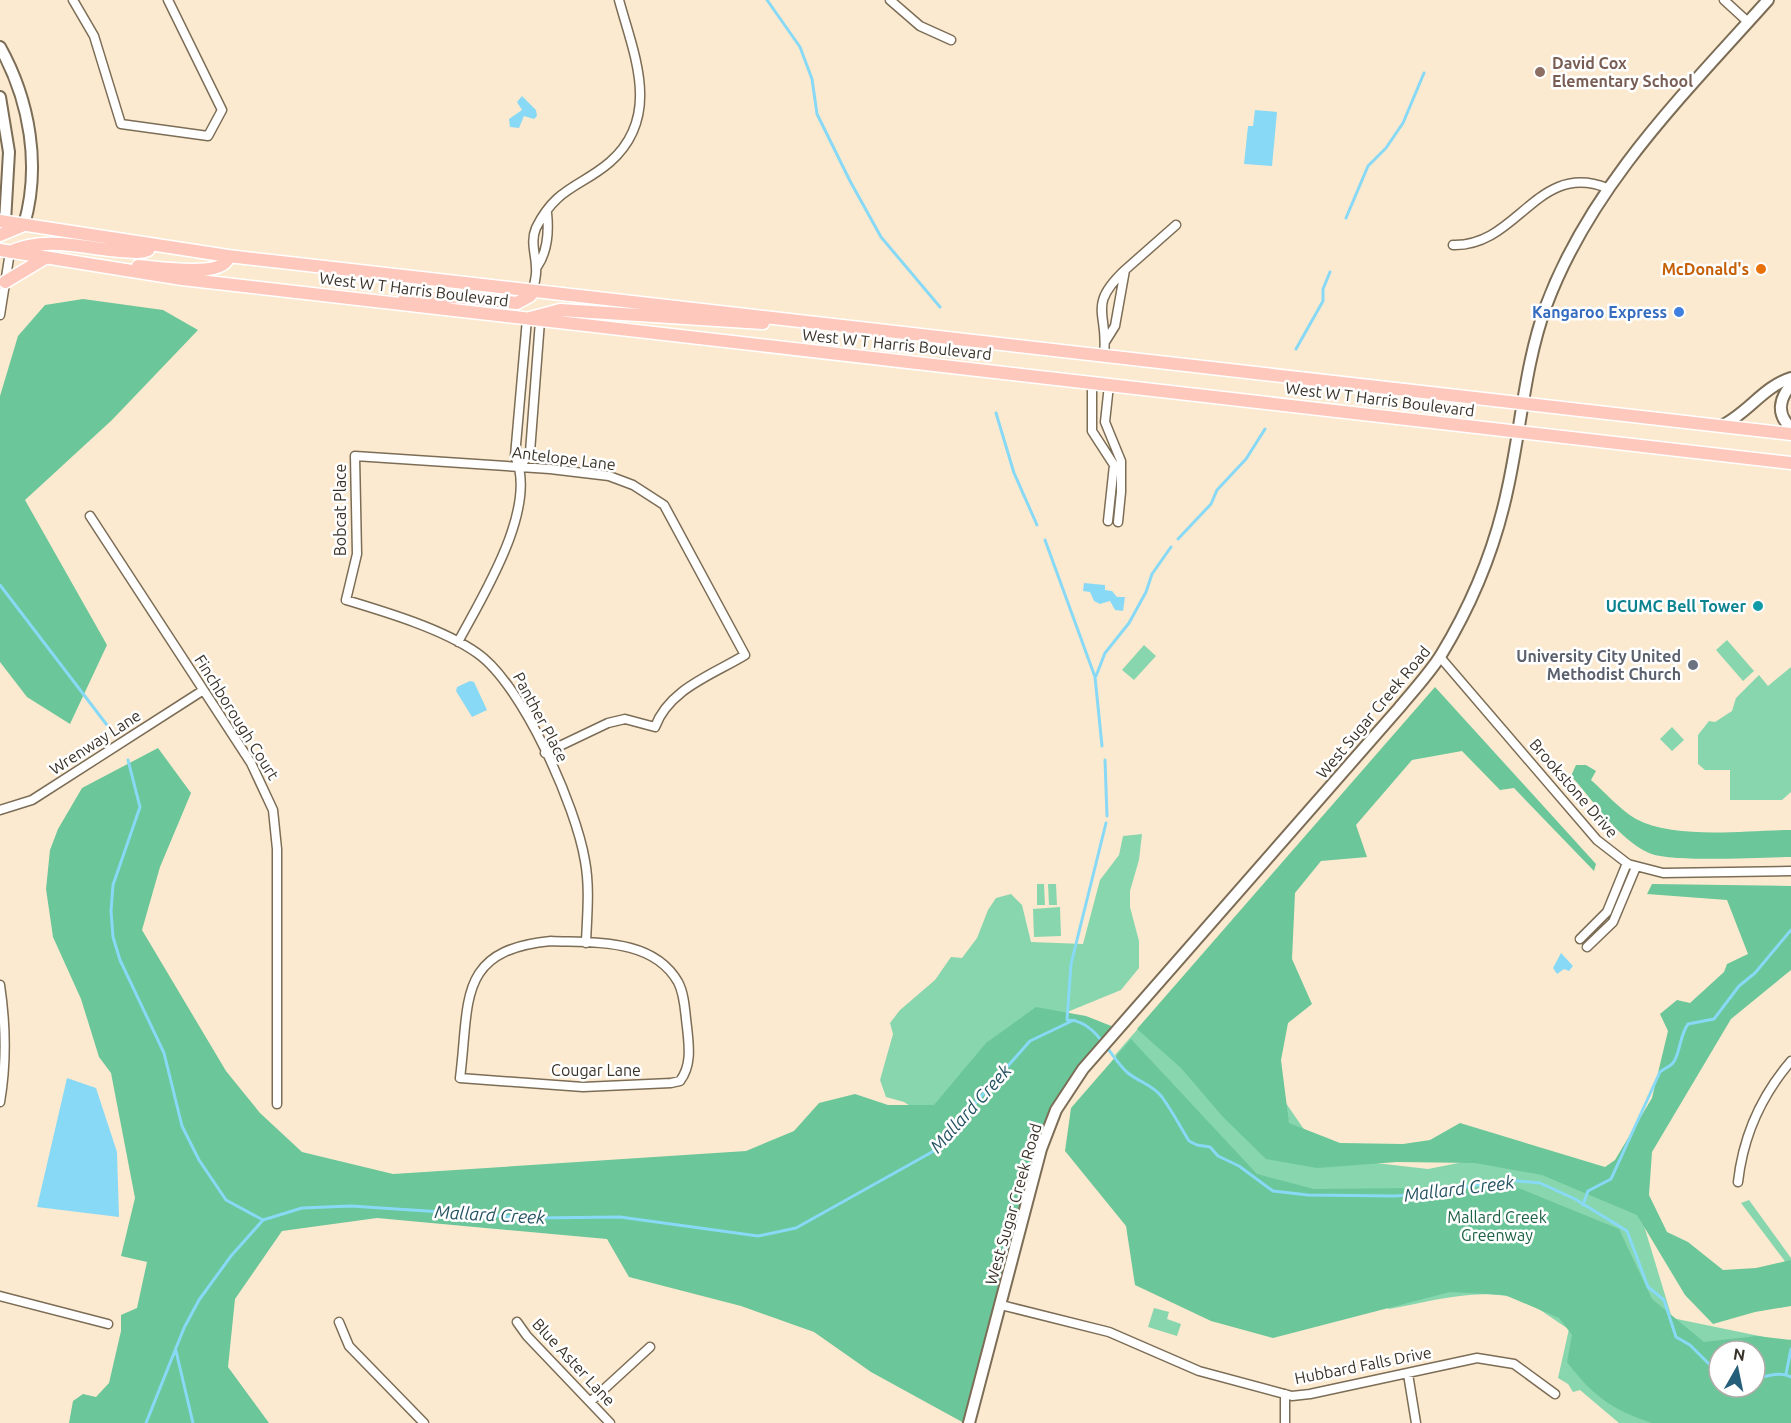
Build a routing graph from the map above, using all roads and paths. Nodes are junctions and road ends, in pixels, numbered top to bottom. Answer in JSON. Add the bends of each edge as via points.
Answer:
{"nodes":[{"id":1,"x":73,"y":0,"type":"edge"},
{"id":2,"x":168,"y":0,"type":"edge"},
{"id":3,"x":619,"y":0,"type":"edge"},
{"id":4,"x":890,"y":0,"type":"edge"},
{"id":5,"x":1724,"y":0,"type":"edge"},
{"id":6,"x":1768,"y":0,"type":"edge"},
{"id":7,"x":1748,"y":22,"type":"junction"},
{"id":8,"x":951,"y":40,"type":"dead end"},
{"id":9,"x":0,"y":47,"type":"edge"},
{"id":10,"x":0,"y":97,"type":"edge"},
{"id":11,"x":1607,"y":188,"type":"junction"},
{"id":12,"x":547,"y":212,"type":"junction"},
{"id":13,"x":2,"y":221,"type":"edge"},
{"id":14,"x":24,"y":225,"type":"junction"},
{"id":15,"x":1176,"y":225,"type":"dead end"},
{"id":16,"x":0,"y":235,"type":"edge"},
{"id":17,"x":1453,"y":244,"type":"dead end"},
{"id":18,"x":157,"y":246,"type":"junction"},
{"id":19,"x":5,"y":251,"type":"edge"},
{"id":20,"x":228,"y":256,"type":"junction"},
{"id":21,"x":45,"y":258,"type":"junction"},
{"id":22,"x":95,"y":267,"type":"junction"},
{"id":23,"x":537,"y":267,"type":"junction"},
{"id":24,"x":1125,"y":270,"type":"junction"},
{"id":25,"x":5,"y":282,"type":"junction"},
{"id":26,"x":533,"y":291,"type":"junction"},
{"id":27,"x":385,"y":303,"type":"junction"},
{"id":28,"x":0,"y":315,"type":"edge"},
{"id":29,"x":527,"y":319,"type":"junction"},
{"id":30,"x":540,"y":321,"type":"junction"},
{"id":31,"x":803,"y":321,"type":"junction"},
{"id":32,"x":1104,"y":348,"type":"junction"},
{"id":33,"x":1791,"y":378,"type":"edge"},
{"id":34,"x":1092,"y":383,"type":"junction"},
{"id":35,"x":1109,"y":385,"type":"junction"},
{"id":36,"x":1791,"y":385,"type":"edge"},
{"id":37,"x":1524,"y":404,"type":"junction"},
{"id":38,"x":1721,"y":426,"type":"junction"},
{"id":39,"x":1791,"y":428,"type":"edge"},
{"id":40,"x":1519,"y":432,"type":"junction"},
{"id":41,"x":1791,"y":434,"type":"edge"},
{"id":42,"x":355,"y":456,"type":"joint"},
{"id":43,"x":1791,"y":463,"type":"edge"},
{"id":44,"x":520,"y":467,"type":"junction"},
{"id":45,"x":90,"y":516,"type":"dead end"},
{"id":46,"x":1107,"y":521,"type":"dead end"},
{"id":47,"x":1118,"y":522,"type":"dead end"},
{"id":48,"x":346,"y":600,"type":"joint"},
{"id":49,"x":458,"y":642,"type":"junction"},
{"id":50,"x":1440,"y":657,"type":"junction"},
{"id":51,"x":202,"y":691,"type":"junction"},
{"id":52,"x":545,"y":753,"type":"junction"},
{"id":53,"x":0,"y":810,"type":"edge"},
{"id":54,"x":1627,"y":863,"type":"junction"},
{"id":55,"x":1636,"y":867,"type":"junction"},
{"id":56,"x":1791,"y":871,"type":"edge"},
{"id":57,"x":1580,"y":939,"type":"dead end"},
{"id":58,"x":585,"y":943,"type":"junction"},
{"id":59,"x":1587,"y":947,"type":"dead end"},
{"id":60,"x":0,"y":985,"type":"edge"},
{"id":61,"x":1791,"y":1061,"type":"edge"},
{"id":62,"x":0,"y":1102,"type":"edge"},
{"id":63,"x":277,"y":1104,"type":"dead end"},
{"id":64,"x":1738,"y":1182,"type":"dead end"},
{"id":65,"x":0,"y":1296,"type":"edge"},
{"id":66,"x":1000,"y":1305,"type":"junction"},
{"id":67,"x":339,"y":1322,"type":"dead end"},
{"id":68,"x":517,"y":1322,"type":"dead end"},
{"id":69,"x":108,"y":1324,"type":"dead end"},
{"id":70,"x":650,"y":1347,"type":"dead end"},
{"id":71,"x":1408,"y":1374,"type":"junction"},
{"id":72,"x":1285,"y":1394,"type":"junction"},
{"id":73,"x":1556,"y":1394,"type":"dead end"},
{"id":74,"x":590,"y":1402,"type":"junction"},
{"id":75,"x":424,"y":1423,"type":"edge"},
{"id":76,"x":610,"y":1423,"type":"edge"},
{"id":77,"x":969,"y":1423,"type":"edge"},
{"id":78,"x":1285,"y":1423,"type":"edge"},
{"id":79,"x":1416,"y":1423,"type":"edge"}],
"edges":[{"from":1,"to":2,"type":"street","via":[[94,36],[121,124],[208,136],[222,110]]},
{"from":3,"to":12,"type":"street","via":[[640,76],[639,112],[610,162],[571,186]]},
{"from":4,"to":8,"type":"street","via":[[920,27]]},
{"from":5,"to":7,"type":"street"},
{"from":6,"to":7,"type":"main road","name":"West Sugar Creek Road"},
{"from":7,"to":11,"type":"main road","name":"West Sugar Creek Road","via":[[1635,149]]},
{"from":9,"to":14,"type":"main road","via":[[15,79],[30,135],[32,186]]},
{"from":10,"to":13,"type":"main road","via":[[9,152]]},
{"from":11,"to":17,"type":"street","via":[[1585,181],[1551,189],[1539,195],[1504,228],[1471,244]]},
{"from":11,"to":37,"type":"main road","name":"West Sugar Creek Road","via":[[1553,288]]},
{"from":12,"to":23,"type":"street","via":[[544,256]]},
{"from":12,"to":23,"type":"street","via":[[535,233],[533,254]]},
{"from":13,"to":14,"type":"main road","name":"West W T Harris Boulevard"},
{"from":14,"to":16,"type":"main road"},
{"from":14,"to":18,"type":"main road","name":"West W T Harris Boulevard"},
{"from":15,"to":24,"type":"street"},
{"from":18,"to":19,"type":"main road","via":[[144,252],[32,244]]},
{"from":18,"to":20,"type":"main road","name":"West W T Harris Boulevard"},
{"from":19,"to":21,"type":"main road","name":"West W T Harris Boulevard"},
{"from":19,"to":25,"type":"street"},
{"from":20,"to":22,"type":"main road","via":[[222,267],[208,270],[123,264]]},
{"from":20,"to":26,"type":"main road","name":"West W T Harris Boulevard"},
{"from":21,"to":22,"type":"main road","name":"West W T Harris Boulevard"},
{"from":21,"to":25,"type":"main road"},
{"from":22,"to":27,"type":"main road","name":"West W T Harris Boulevard"},
{"from":23,"to":26,"type":"street"},
{"from":24,"to":32,"type":"street","via":[[1115,326]]},
{"from":24,"to":32,"type":"street","via":[[1105,294],[1100,321]]},
{"from":25,"to":28,"type":"street"},
{"from":26,"to":27,"type":"main road","via":[[517,303],[457,297]]},
{"from":26,"to":31,"type":"main road","name":"West W T Harris Boulevard"},
{"from":27,"to":29,"type":"main road","name":"West W T Harris Boulevard"},
{"from":29,"to":30,"type":"main road","name":"West W T Harris Boulevard"},
{"from":29,"to":31,"type":"main road","via":[[560,310],[745,324]]},
{"from":29,"to":44,"type":"street","via":[[515,456]]},
{"from":30,"to":34,"type":"main road","name":"West W T Harris Boulevard"},
{"from":30,"to":44,"type":"street","via":[[531,452]]},
{"from":31,"to":32,"type":"main road","name":"West W T Harris Boulevard"},
{"from":32,"to":37,"type":"main road","name":"West W T Harris Boulevard"},
{"from":33,"to":38,"type":"main road","via":[[1781,381]]},
{"from":34,"to":35,"type":"main road","name":"West W T Harris Boulevard"},
{"from":34,"to":46,"type":"street","via":[[1092,431],[1114,465]]},
{"from":35,"to":40,"type":"main road","name":"West W T Harris Boulevard"},
{"from":35,"to":47,"type":"street","via":[[1105,422],[1119,451],[1122,470]]},
{"from":36,"to":39,"type":"main road","via":[[1780,406],[1782,419]]},
{"from":37,"to":38,"type":"main road","name":"West W T Harris Boulevard"},
{"from":37,"to":40,"type":"main road","name":"West Sugar Creek Road"},
{"from":38,"to":41,"type":"main road","name":"West W T Harris Boulevard"},
{"from":40,"to":43,"type":"main road","name":"West W T Harris Boulevard"},
{"from":40,"to":50,"type":"main road","name":"West Sugar Creek Road","via":[[1501,515],[1485,564]]},
{"from":42,"to":44,"type":"street","name":"Antelope Lane"},
{"from":42,"to":48,"type":"street","name":"Bobcat Place","via":[[357,554]]},
{"from":44,"to":49,"type":"street","via":[[509,543]]},
{"from":44,"to":52,"type":"street","name":"Antelope Lane","via":[[609,476],[633,485],[664,505],[745,656],[680,692],[664,708],[655,727],[625,719],[608,723]]},
{"from":45,"to":51,"type":"street","name":"Finchborough Court"},
{"from":48,"to":49,"type":"street","name":"Panther Place","via":[[392,614]]},
{"from":49,"to":52,"type":"street","name":"Panther Place","via":[[476,651],[504,677]]},
{"from":50,"to":54,"type":"street","name":"Brookstone Drive","via":[[1598,840]]},
{"from":50,"to":66,"type":"main road","name":"West Sugar Creek Road","via":[[1083,1069],[1056,1110],[1045,1136]]},
{"from":51,"to":53,"type":"street","name":"Wrenway Lane","via":[[32,800]]},
{"from":51,"to":63,"type":"street","name":"Finchborough Court","via":[[251,763],[273,810],[277,849]]},
{"from":52,"to":58,"type":"street","name":"Panther Place","via":[[582,844],[588,889]]},
{"from":54,"to":55,"type":"street","name":"Brookstone Drive"},
{"from":54,"to":57,"type":"street","via":[[1606,912]]},
{"from":55,"to":56,"type":"street","name":"Brookstone Drive","via":[[1670,873]]},
{"from":55,"to":59,"type":"street","via":[[1613,922]]},
{"from":58,"to":58,"type":"street","name":"Cougar Lane","via":[[643,952],[657,960],[678,983],[684,1000],[688,1051],[688,1065],[680,1081],[583,1087],[460,1078],[468,1004],[476,978],[485,965],[503,950],[517,945]]},
{"from":60,"to":62,"type":"street","via":[[6,1030],[6,1067]]},
{"from":61,"to":64,"type":"street","via":[[1751,1125]]},
{"from":65,"to":69,"type":"street"},
{"from":66,"to":72,"type":"street","name":"Hubbard Falls Drive","via":[[1109,1332],[1199,1371]]},
{"from":66,"to":77,"type":"main road","name":"West Sugar Creek Road"},
{"from":67,"to":75,"type":"street","via":[[349,1346]]},
{"from":68,"to":74,"type":"street","name":"Blue Aster Lane"},
{"from":70,"to":74,"type":"street"},
{"from":71,"to":72,"type":"street","name":"Hubbard Falls Drive","via":[[1310,1394]]},
{"from":71,"to":73,"type":"street","name":"Hubbard Falls Drive","via":[[1477,1358],[1500,1360],[1514,1364]]},
{"from":71,"to":79,"type":"street"},
{"from":72,"to":78,"type":"street"},
{"from":74,"to":76,"type":"street","name":"Blue Aster Lane"}]}
